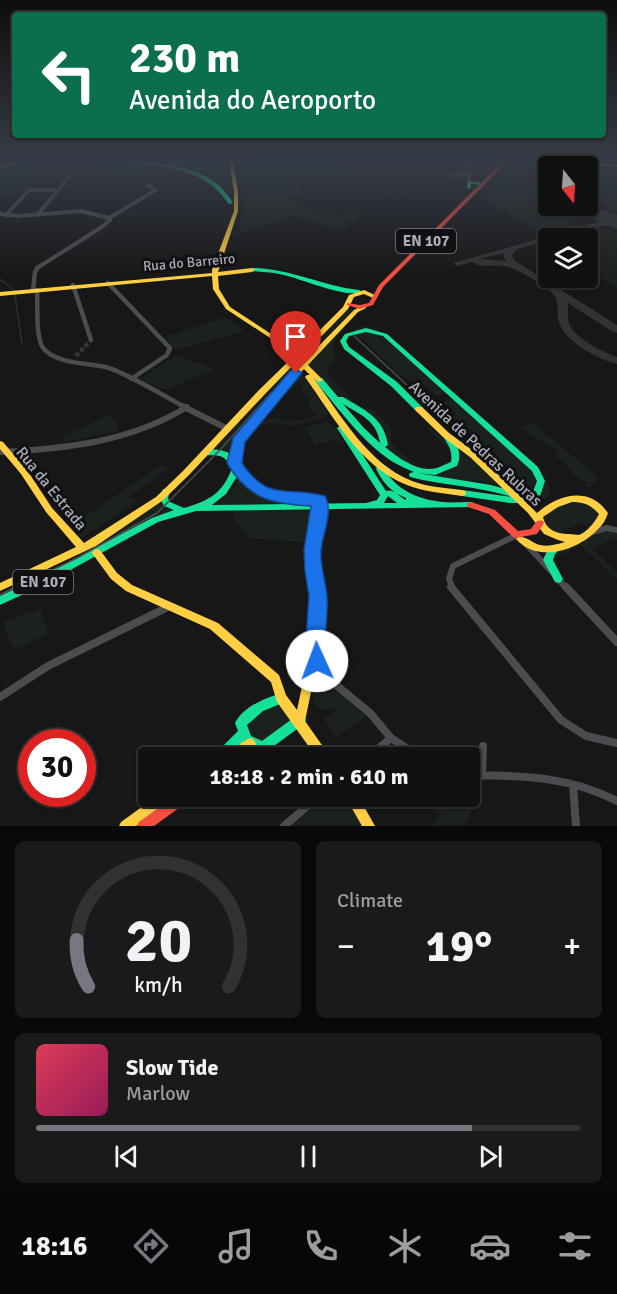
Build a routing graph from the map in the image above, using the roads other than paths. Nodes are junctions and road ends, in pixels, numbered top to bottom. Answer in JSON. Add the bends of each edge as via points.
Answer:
{"nodes":[{"id":1,"x":20,"y":200,"type":"edge"},
{"id":2,"x":49,"y":200,"type":"edge"},
{"id":3,"x":143,"y":200,"type":"edge"},
{"id":4,"x":229,"y":200,"type":"edge"},
{"id":5,"x":231,"y":200,"type":"edge"},
{"id":6,"x":235,"y":200,"type":"edge"},
{"id":7,"x":458,"y":200,"type":"edge"},
{"id":8,"x":465,"y":200,"type":"edge"},
{"id":9,"x":231,"y":203,"type":"junction"},
{"id":10,"x":0,"y":214,"type":"edge"},
{"id":11,"x":38,"y":214,"type":"junction"},
{"id":12,"x":6,"y":215,"type":"junction"},
{"id":13,"x":110,"y":218,"type":"junction"},
{"id":14,"x":108,"y":283,"type":"junction"},
{"id":15,"x":73,"y":285,"type":"junction"},
{"id":16,"x":35,"y":290,"type":"junction"},
{"id":17,"x":363,"y":292,"type":"junction"},
{"id":18,"x":0,"y":294,"type":"edge"},
{"id":19,"x":375,"y":297,"type":"junction"},
{"id":20,"x":348,"y":298,"type":"junction"},
{"id":21,"x":364,"y":307,"type":"junction"},
{"id":22,"x":91,"y":340,"type":"dead end"},
{"id":23,"x":291,"y":354,"type":"junction"},
{"id":24,"x":131,"y":379,"type":"junction"},
{"id":25,"x":320,"y":387,"type":"junction"},
{"id":26,"x":187,"y":408,"type":"junction"},
{"id":27,"x":228,"y":429,"type":"junction"},
{"id":28,"x":446,"y":435,"type":"junction"},
{"id":29,"x":0,"y":444,"type":"edge"},
{"id":30,"x":384,"y":445,"type":"dead end"},
{"id":31,"x":3,"y":452,"type":"edge"},
{"id":32,"x":205,"y":454,"type":"junction"},
{"id":33,"x":236,"y":466,"type":"junction"},
{"id":34,"x":380,"y":469,"type":"dead end"},
{"id":35,"x":376,"y":482,"type":"junction"},
{"id":36,"x":166,"y":491,"type":"junction"},
{"id":37,"x":516,"y":495,"type":"junction"},
{"id":38,"x":408,"y":501,"type":"junction"},
{"id":39,"x":320,"y":503,"type":"junction"},
{"id":40,"x":369,"y":505,"type":"junction"},
{"id":41,"x":197,"y":508,"type":"junction"},
{"id":42,"x":187,"y":510,"type":"junction"},
{"id":43,"x":539,"y":522,"type":"junction"},
{"id":44,"x":617,"y":530,"type":"edge"},
{"id":45,"x":586,"y":534,"type":"junction"},
{"id":46,"x":518,"y":537,"type":"junction"},
{"id":47,"x":577,"y":538,"type":"junction"},
{"id":48,"x":82,"y":547,"type":"junction"},
{"id":49,"x":556,"y":548,"type":"junction"},
{"id":50,"x":97,"y":553,"type":"junction"},
{"id":51,"x":558,"y":579,"type":"junction"},
{"id":52,"x":0,"y":587,"type":"edge"},
{"id":53,"x":0,"y":601,"type":"edge"},
{"id":54,"x":168,"y":607,"type":"junction"},
{"id":55,"x":617,"y":642,"type":"edge"},
{"id":56,"x":314,"y":653,"type":"junction"},
{"id":57,"x":0,"y":697,"type":"edge"},
{"id":58,"x":281,"y":698,"type":"junction"},
{"id":59,"x":300,"y":720,"type":"junction"},
{"id":60,"x":242,"y":735,"type":"junction"},
{"id":61,"x":391,"y":738,"type":"junction"},
{"id":62,"x":617,"y":743,"type":"edge"},
{"id":63,"x":250,"y":744,"type":"junction"},
{"id":64,"x":483,"y":746,"type":"dead end"},
{"id":65,"x":230,"y":747,"type":"edge"},
{"id":66,"x":247,"y":747,"type":"edge"},
{"id":67,"x":318,"y":747,"type":"edge"},
{"id":68,"x":380,"y":747,"type":"edge"},
{"id":69,"x":405,"y":747,"type":"edge"},
{"id":70,"x":480,"y":775,"type":"edge"},
{"id":71,"x":487,"y":775,"type":"junction"},
{"id":72,"x":573,"y":785,"type":"junction"},
{"id":73,"x":617,"y":801,"type":"edge"},
{"id":74,"x":153,"y":807,"type":"edge"},
{"id":75,"x":170,"y":807,"type":"edge"},
{"id":76,"x":306,"y":807,"type":"edge"},
{"id":77,"x":358,"y":807,"type":"edge"},
{"id":78,"x":125,"y":826,"type":"edge"},
{"id":79,"x":143,"y":826,"type":"edge"},
{"id":80,"x":284,"y":826,"type":"edge"},
{"id":81,"x":369,"y":826,"type":"edge"},
{"id":82,"x":576,"y":826,"type":"edge"}],
"edges":[{"from":1,"to":12,"type":"street"},
{"from":2,"to":11,"type":"street"},
{"from":3,"to":13,"type":"street"},
{"from":4,"to":9,"type":"main road"},
{"from":5,"to":9,"type":"main road"},
{"from":6,"to":23,"type":"main road","via":[[215,286],[219,297],[236,314],[278,339]]},
{"from":7,"to":19,"type":"main road","number":"EN 107"},
{"from":8,"to":17,"type":"main road","via":[[374,289]]},
{"from":9,"to":23,"type":"main road","via":[[229,222],[210,272],[211,290],[223,308]]},
{"from":10,"to":12,"type":"street"},
{"from":11,"to":12,"type":"street"},
{"from":11,"to":13,"type":"street","via":[[81,211]]},
{"from":13,"to":16,"type":"street","via":[[102,227],[39,265]]},
{"from":14,"to":15,"type":"main road","name":"Rua do Barreiro"},
{"from":14,"to":20,"type":"main road","name":"Rua do Barreiro","via":[[263,270],[306,278]]},
{"from":14,"to":24,"type":"street","via":[[170,348],[167,355]]},
{"from":15,"to":16,"type":"main road","name":"Rua do Barreiro"},
{"from":15,"to":22,"type":"street"},
{"from":16,"to":18,"type":"main road","name":"Rua do Barreiro"},
{"from":16,"to":24,"type":"street","via":[[40,344],[53,356],[109,368]]},
{"from":17,"to":19,"type":"main road"},
{"from":17,"to":20,"type":"main road","number":"EN 107"},
{"from":19,"to":21,"type":"main road"},
{"from":20,"to":21,"type":"main road","name":"Rua do Barreiro","via":[[356,307]]},
{"from":20,"to":27,"type":"main road","number":"EN 107"},
{"from":21,"to":33,"type":"main road","via":[[288,381],[243,434],[238,441]]},
{"from":23,"to":25,"type":"main road"},
{"from":24,"to":26,"type":"street"},
{"from":25,"to":28,"type":"main road","via":[[373,440],[411,469],[433,472],[455,464],[458,450]]},
{"from":25,"to":28,"type":"main road","name":"Avenida de Pedras Rubras","via":[[358,441],[385,469],[411,483],[522,500],[537,494],[542,483],[535,469],[385,334],[366,330],[347,335],[344,346],[394,384]]},
{"from":25,"to":30,"type":"main road","via":[[376,421],[384,434]]},
{"from":25,"to":35,"type":"main road"},
{"from":25,"to":37,"type":"main road","via":[[381,456],[403,471],[438,481],[487,484]]},
{"from":26,"to":27,"type":"street"},
{"from":26,"to":31,"type":"street","via":[[160,425],[123,435],[68,446]]},
{"from":27,"to":32,"type":"main road","number":"EN 107"},
{"from":28,"to":37,"type":"main road","name":"Avenida de Pedras Rubras"},
{"from":29,"to":31,"type":"main road","name":"Rua da Estrada"},
{"from":31,"to":48,"type":"main road","name":"Rua da Estrada","via":[[24,472],[49,510]]},
{"from":32,"to":33,"type":"main road","via":[[224,452]]},
{"from":32,"to":36,"type":"main road","number":"EN 107"},
{"from":33,"to":39,"type":"main road","via":[[250,484],[270,496]]},
{"from":33,"to":41,"type":"main road","via":[[224,492]]},
{"from":34,"to":38,"type":"main road","via":[[392,488]]},
{"from":35,"to":38,"type":"main road"},
{"from":35,"to":40,"type":"main road","via":[[384,497]]},
{"from":36,"to":42,"type":"main road","via":[[167,504]]},
{"from":36,"to":48,"type":"main road","number":"EN 107","via":[[122,525]]},
{"from":37,"to":43,"type":"main road","name":"Avenida de Pedras Rubras"},
{"from":38,"to":40,"type":"main road"},
{"from":38,"to":46,"type":"main road","via":[[484,507]]},
{"from":39,"to":40,"type":"main road"},
{"from":39,"to":41,"type":"main road"},
{"from":39,"to":56,"type":"main road","via":[[313,550],[318,596]]},
{"from":41,"to":42,"type":"main road"},
{"from":42,"to":50,"type":"main road","via":[[159,518]]},
{"from":43,"to":45,"type":"main road","via":[[545,510],[567,499],[587,498],[600,506],[604,517],[597,528]]},
{"from":43,"to":46,"type":"main road","via":[[532,533]]},
{"from":43,"to":47,"type":"main road","via":[[556,537]]},
{"from":44,"to":45,"type":"street"},
{"from":45,"to":47,"type":"main road"},
{"from":46,"to":49,"type":"main road","via":[[539,549]]},
{"from":46,"to":51,"type":"street"},
{"from":46,"to":62,"type":"street","via":[[453,566],[451,587],[561,720],[586,736]]},
{"from":47,"to":49,"type":"main road"},
{"from":48,"to":52,"type":"main road","number":"EN 107"},
{"from":49,"to":51,"type":"main road","via":[[549,560]]},
{"from":50,"to":53,"type":"main road","number":"EN 107"},
{"from":50,"to":54,"type":"main road","via":[[129,588]]},
{"from":51,"to":55,"type":"street"},
{"from":54,"to":57,"type":"street","via":[[48,666]]},
{"from":54,"to":58,"type":"main road","via":[[214,626],[275,678]]},
{"from":56,"to":59,"type":"main road"},
{"from":56,"to":61,"type":"street","via":[[330,680],[370,713]]},
{"from":58,"to":59,"type":"main road"},
{"from":58,"to":60,"type":"main road","via":[[250,712],[241,723]]},
{"from":59,"to":63,"type":"main road","via":[[263,747]]},
{"from":59,"to":67,"type":"main road"},
{"from":60,"to":63,"type":"main road"},
{"from":60,"to":65,"type":"main road"},
{"from":61,"to":68,"type":"street"},
{"from":61,"to":69,"type":"street"},
{"from":63,"to":66,"type":"main road"},
{"from":64,"to":71,"type":"street"},
{"from":70,"to":71,"type":"street"},
{"from":71,"to":72,"type":"street","via":[[529,775]]},
{"from":72,"to":73,"type":"street"},
{"from":72,"to":82,"type":"street"},
{"from":74,"to":78,"type":"main road"},
{"from":75,"to":79,"type":"main road"},
{"from":76,"to":80,"type":"street"},
{"from":77,"to":81,"type":"main road"}]}
